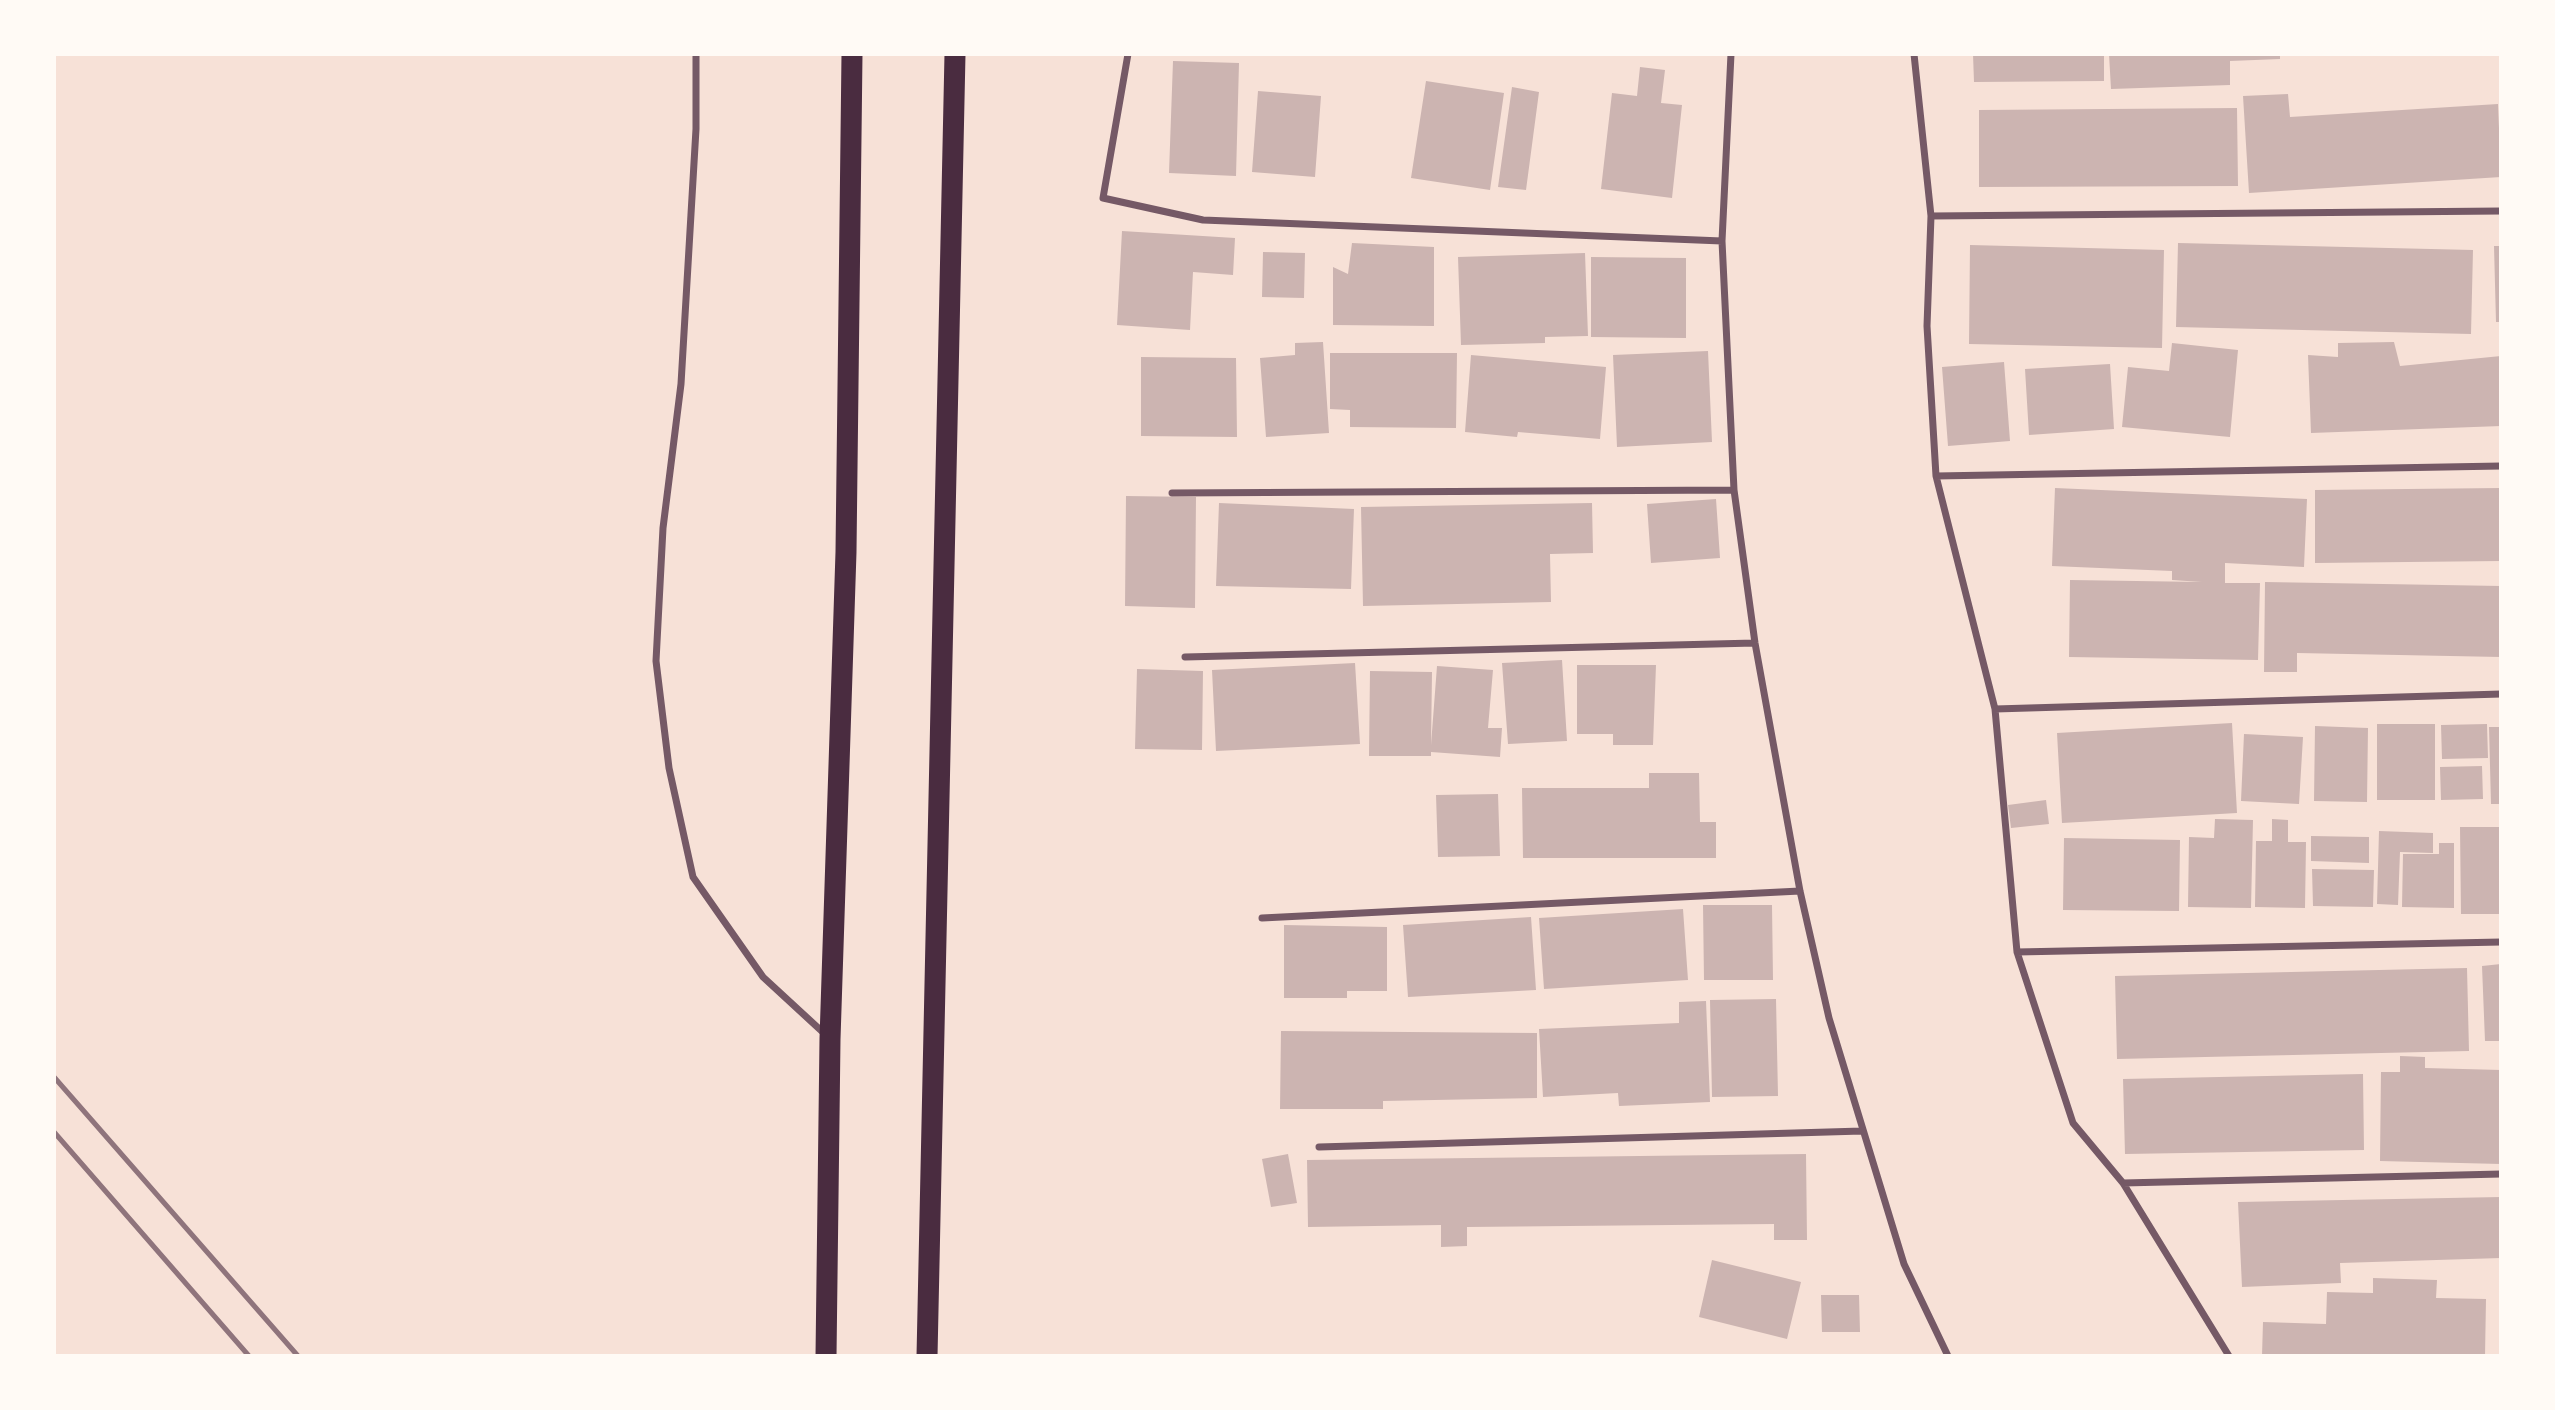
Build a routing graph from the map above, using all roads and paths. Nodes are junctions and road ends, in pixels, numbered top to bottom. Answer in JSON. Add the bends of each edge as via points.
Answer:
{"nodes":[{"id":1,"x":696,"y":54,"type":"edge"},
{"id":2,"x":852,"y":54,"type":"edge"},
{"id":3,"x":955,"y":54,"type":"edge"},
{"id":4,"x":1128,"y":54,"type":"edge"},
{"id":5,"x":1731,"y":54,"type":"edge"},
{"id":6,"x":1914,"y":54,"type":"edge"},
{"id":7,"x":2501,"y":211,"type":"edge"},
{"id":8,"x":1931,"y":216,"type":"junction"},
{"id":9,"x":1722,"y":241,"type":"junction"},
{"id":10,"x":2501,"y":467,"type":"edge"},
{"id":11,"x":1936,"y":477,"type":"junction"},
{"id":12,"x":1734,"y":490,"type":"junction"},
{"id":13,"x":1172,"y":493,"type":"dead end"},
{"id":14,"x":1755,"y":643,"type":"junction"},
{"id":15,"x":1185,"y":657,"type":"dead end"},
{"id":16,"x":2501,"y":695,"type":"edge"},
{"id":17,"x":1995,"y":709,"type":"junction"},
{"id":18,"x":1800,"y":891,"type":"junction"},
{"id":19,"x":1262,"y":918,"type":"dead end"},
{"id":20,"x":2501,"y":943,"type":"edge"},
{"id":21,"x":2017,"y":952,"type":"junction"},
{"id":22,"x":830,"y":1039,"type":"junction"},
{"id":23,"x":1862,"y":1131,"type":"junction"},
{"id":24,"x":1319,"y":1147,"type":"dead end"},
{"id":25,"x":2501,"y":1174,"type":"edge"},
{"id":26,"x":2123,"y":1183,"type":"junction"},
{"id":27,"x":825,"y":1356,"type":"edge"},
{"id":28,"x":927,"y":1356,"type":"edge"},
{"id":29,"x":1948,"y":1356,"type":"edge"},
{"id":30,"x":2229,"y":1356,"type":"edge"}],
"edges":[{"from":1,"to":22,"type":"street","via":[[683,357],[663,528],[656,661],[669,768],[693,877],[763,977]]},
{"from":2,"to":22,"type":"highway","via":[[846,552]]},
{"from":3,"to":28,"type":"highway"},
{"from":4,"to":9,"type":"street","via":[[1103,198],[1203,220]]},
{"from":5,"to":9,"type":"street"},
{"from":6,"to":8,"type":"street"},
{"from":7,"to":8,"type":"street"},
{"from":8,"to":11,"type":"street","via":[[1927,326]]},
{"from":9,"to":12,"type":"street"},
{"from":10,"to":11,"type":"street"},
{"from":11,"to":17,"type":"street"},
{"from":12,"to":13,"type":"street"},
{"from":12,"to":14,"type":"street"},
{"from":14,"to":15,"type":"street"},
{"from":14,"to":18,"type":"street"},
{"from":16,"to":17,"type":"street"},
{"from":17,"to":21,"type":"street"},
{"from":18,"to":19,"type":"street"},
{"from":18,"to":23,"type":"street","via":[[1829,1018]]},
{"from":20,"to":21,"type":"street"},
{"from":21,"to":26,"type":"street","via":[[2073,1123]]},
{"from":22,"to":27,"type":"highway"},
{"from":23,"to":24,"type":"street"},
{"from":23,"to":29,"type":"street","via":[[1904,1264]]},
{"from":25,"to":26,"type":"street"},
{"from":26,"to":30,"type":"street"}]}
